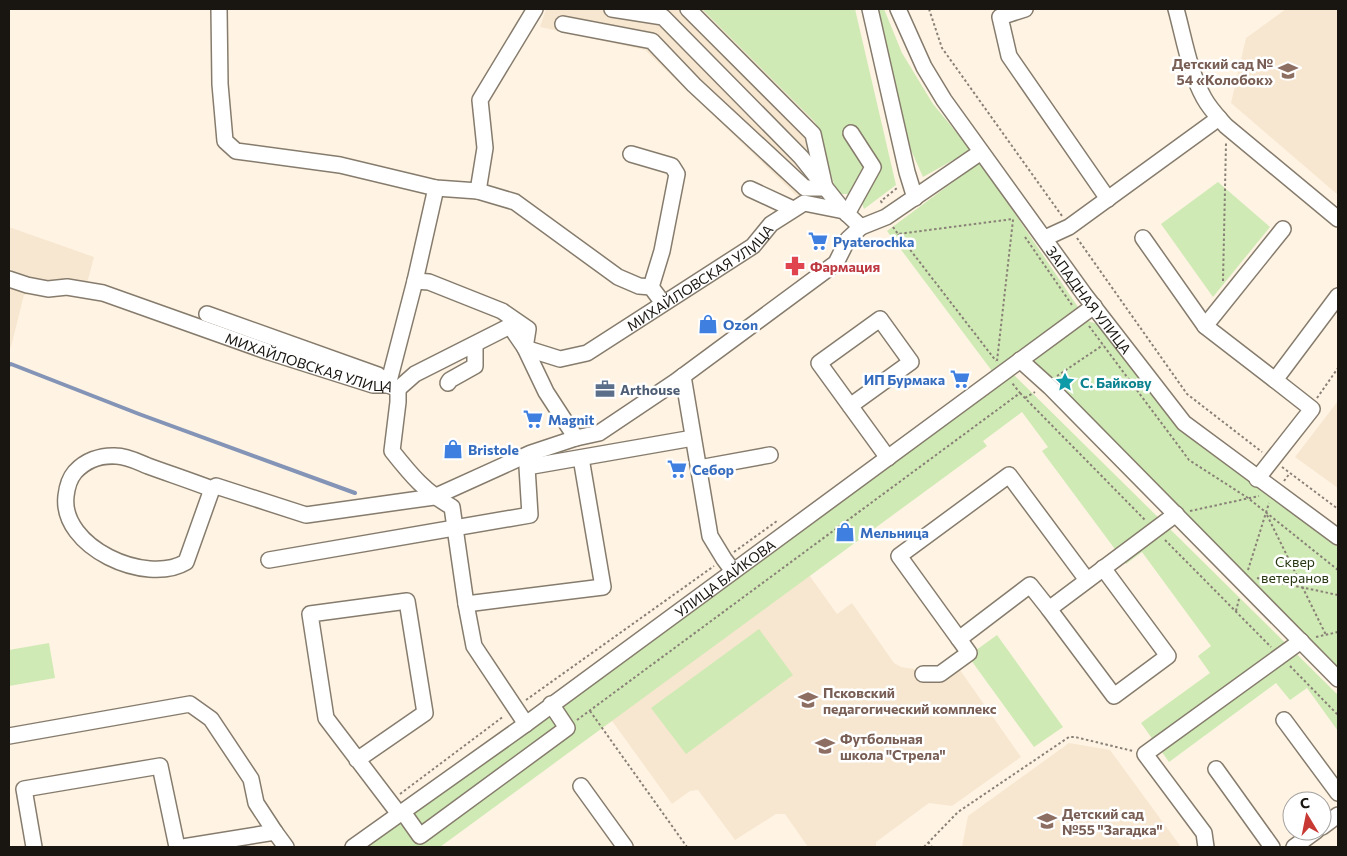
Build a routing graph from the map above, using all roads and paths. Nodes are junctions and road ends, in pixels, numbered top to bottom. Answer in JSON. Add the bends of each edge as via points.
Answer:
{"nodes":[{"id":1,"x":219,"y":9,"type":"edge"},
{"id":2,"x":535,"y":9,"type":"edge"},
{"id":3,"x":612,"y":9,"type":"edge"},
{"id":4,"x":688,"y":9,"type":"edge"},
{"id":5,"x":870,"y":9,"type":"edge"},
{"id":6,"x":898,"y":9,"type":"edge"},
{"id":7,"x":929,"y":9,"type":"edge"},
{"id":8,"x":1025,"y":9,"type":"edge"},
{"id":9,"x":1176,"y":9,"type":"edge"},
{"id":10,"x":563,"y":24,"type":"dead end"},
{"id":11,"x":1223,"y":122,"type":"junction"},
{"id":12,"x":850,"y":133,"type":"dead end"},
{"id":13,"x":982,"y":152,"type":"junction"},
{"id":14,"x":631,"y":154,"type":"dead end"},
{"id":15,"x":436,"y":188,"type":"junction"},
{"id":16,"x":825,"y":188,"type":"junction"},
{"id":17,"x":750,"y":189,"type":"dead end"},
{"id":18,"x":478,"y":191,"type":"junction"},
{"id":19,"x":915,"y":198,"type":"junction"},
{"id":20,"x":1108,"y":199,"type":"junction"},
{"id":21,"x":792,"y":209,"type":"junction"},
{"id":22,"x":845,"y":212,"type":"junction"},
{"id":23,"x":886,"y":217,"type":"junction"},
{"id":24,"x":1013,"y":219,"type":"junction"},
{"id":25,"x":1338,"y":219,"type":"edge"},
{"id":26,"x":861,"y":227,"type":"junction"},
{"id":27,"x":1018,"y":227,"type":"dead end"},
{"id":28,"x":1069,"y":227,"type":"junction"},
{"id":29,"x":1283,"y":229,"type":"dead end"},
{"id":30,"x":898,"y":234,"type":"junction"},
{"id":31,"x":1024,"y":235,"type":"dead end"},
{"id":32,"x":1045,"y":238,"type":"junction"},
{"id":33,"x":1142,"y":238,"type":"dead end"},
{"id":34,"x":9,"y":279,"type":"edge"},
{"id":35,"x":415,"y":281,"type":"junction"},
{"id":36,"x":1223,"y":282,"type":"dead end"},
{"id":37,"x":651,"y":287,"type":"junction"},
{"id":38,"x":1338,"y":296,"type":"edge"},
{"id":39,"x":664,"y":304,"type":"junction"},
{"id":40,"x":1094,"y":306,"type":"junction"},
{"id":41,"x":207,"y":314,"type":"dead end"},
{"id":42,"x":1080,"y":316,"type":"junction"},
{"id":43,"x":1205,"y":326,"type":"junction"},
{"id":44,"x":475,"y":344,"type":"junction"},
{"id":45,"x":1103,"y":345,"type":"junction"},
{"id":46,"x":525,"y":348,"type":"junction"},
{"id":47,"x":1004,"y":356,"type":"dead end"},
{"id":48,"x":1020,"y":360,"type":"junction"},
{"id":49,"x":1000,"y":367,"type":"junction"},
{"id":50,"x":1338,"y":368,"type":"edge"},
{"id":51,"x":683,"y":376,"type":"junction"},
{"id":52,"x":1275,"y":380,"type":"junction"},
{"id":53,"x":448,"y":383,"type":"dead end"},
{"id":54,"x":1047,"y":384,"type":"junction"},
{"id":55,"x":393,"y":387,"type":"junction"},
{"id":56,"x":1020,"y":392,"type":"junction"},
{"id":57,"x":1025,"y":398,"type":"junction"},
{"id":58,"x":850,"y":406,"type":"junction"},
{"id":59,"x":1312,"y":408,"type":"junction"},
{"id":60,"x":576,"y":438,"type":"junction"},
{"id":61,"x":693,"y":438,"type":"junction"},
{"id":62,"x":770,"y":455,"type":"dead end"},
{"id":63,"x":581,"y":458,"type":"junction"},
{"id":64,"x":888,"y":458,"type":"junction"},
{"id":65,"x":1272,"y":460,"type":"junction"},
{"id":66,"x":699,"y":468,"type":"junction"},
{"id":67,"x":1290,"y":474,"type":"junction"},
{"id":68,"x":1258,"y":479,"type":"junction"},
{"id":69,"x":1278,"y":488,"type":"junction"},
{"id":70,"x":212,"y":489,"type":"junction"},
{"id":71,"x":434,"y":497,"type":"junction"},
{"id":72,"x":1248,"y":498,"type":"junction"},
{"id":73,"x":1267,"y":508,"type":"dead end"},
{"id":74,"x":1338,"y":509,"type":"edge"},
{"id":75,"x":1266,"y":513,"type":"junction"},
{"id":76,"x":1176,"y":514,"type":"junction"},
{"id":77,"x":779,"y":520,"type":"dead end"},
{"id":78,"x":454,"y":529,"type":"junction"},
{"id":79,"x":1155,"y":530,"type":"junction"},
{"id":80,"x":1338,"y":538,"type":"edge"},
{"id":81,"x":269,"y":560,"type":"dead end"},
{"id":82,"x":728,"y":565,"type":"junction"},
{"id":83,"x":1103,"y":568,"type":"junction"},
{"id":84,"x":1338,"y":570,"type":"edge"},
{"id":85,"x":1087,"y":580,"type":"junction"},
{"id":86,"x":1245,"y":580,"type":"junction"},
{"id":87,"x":1302,"y":588,"type":"junction"},
{"id":88,"x":1338,"y":595,"type":"edge"},
{"id":89,"x":466,"y":604,"type":"junction"},
{"id":90,"x":1048,"y":609,"type":"junction"},
{"id":91,"x":1338,"y":632,"type":"edge"},
{"id":92,"x":1326,"y":635,"type":"junction"},
{"id":93,"x":959,"y":639,"type":"junction"},
{"id":94,"x":1301,"y":641,"type":"junction"},
{"id":95,"x":1280,"y":656,"type":"junction"},
{"id":96,"x":923,"y":674,"type":"dead end"},
{"id":97,"x":1338,"y":679,"type":"edge"},
{"id":98,"x":551,"y":704,"type":"junction"},
{"id":99,"x":515,"y":708,"type":"junction"},
{"id":100,"x":590,"y":711,"type":"junction"},
{"id":101,"x":1338,"y":715,"type":"edge"},
{"id":102,"x":1284,"y":720,"type":"dead end"},
{"id":103,"x":526,"y":724,"type":"junction"},
{"id":104,"x":567,"y":728,"type":"junction"},
{"id":105,"x":9,"y":736,"type":"edge"},
{"id":106,"x":1145,"y":754,"type":"junction"},
{"id":107,"x":357,"y":760,"type":"junction"},
{"id":108,"x":1216,"y":769,"type":"dead end"},
{"id":109,"x":581,"y":786,"type":"dead end"},
{"id":110,"x":1338,"y":793,"type":"edge"},
{"id":111,"x":389,"y":802,"type":"junction"},
{"id":112,"x":401,"y":813,"type":"junction"},
{"id":113,"x":275,"y":832,"type":"junction"},
{"id":114,"x":928,"y":842,"type":"junction"},
{"id":115,"x":34,"y":847,"type":"edge"},
{"id":116,"x":178,"y":847,"type":"edge"},
{"id":117,"x":183,"y":847,"type":"edge"},
{"id":118,"x":286,"y":847,"type":"edge"},
{"id":119,"x":353,"y":847,"type":"edge"},
{"id":120,"x":625,"y":847,"type":"edge"},
{"id":121,"x":687,"y":847,"type":"edge"},
{"id":122,"x":924,"y":847,"type":"edge"},
{"id":123,"x":932,"y":847,"type":"edge"},
{"id":124,"x":1206,"y":847,"type":"edge"},
{"id":125,"x":1272,"y":847,"type":"edge"}],
"edges":[{"from":1,"to":15,"type":"street","via":[[225,141],[236,151],[340,166]]},
{"from":2,"to":18,"type":"street","via":[[480,100],[484,148]]},
{"from":3,"to":16,"type":"street","via":[[663,17],[801,157]]},
{"from":4,"to":16,"type":"street","via":[[814,134]]},
{"from":5,"to":19,"type":"street"},
{"from":6,"to":13,"type":"street","name":"ЗАПАДНАЯ УЛИЦА","via":[[924,67]]},
{"from":7,"to":28,"type":"path","via":[[942,48]]},
{"from":8,"to":20,"type":"street","via":[[1000,17],[1009,56]]},
{"from":9,"to":11,"type":"street","via":[[1197,82],[1205,99]]},
{"from":10,"to":16,"type":"street","via":[[652,41],[804,188]]},
{"from":11,"to":20,"type":"street"},
{"from":11,"to":25,"type":"street"},
{"from":11,"to":36,"type":"path"},
{"from":12,"to":22,"type":"street","via":[[873,167]]},
{"from":13,"to":19,"type":"street"},
{"from":13,"to":32,"type":"street","name":"ЗАПАДНАЯ УЛИЦА"},
{"from":14,"to":37,"type":"street","via":[[672,166],[677,174],[662,251]]},
{"from":15,"to":18,"type":"street"},
{"from":15,"to":35,"type":"street"},
{"from":16,"to":22,"type":"street"},
{"from":17,"to":21,"type":"street"},
{"from":18,"to":37,"type":"street","via":[[515,202],[618,277],[639,286]]},
{"from":19,"to":23,"type":"street"},
{"from":20,"to":28,"type":"street"},
{"from":21,"to":22,"type":"street","name":"МИХАЙЛОВСКАЯ УЛИЦА","via":[[804,203]]},
{"from":21,"to":39,"type":"street","name":"МИХАЙЛОВСКАЯ УЛИЦА","via":[[771,224],[753,246]]},
{"from":22,"to":26,"type":"street"},
{"from":23,"to":26,"type":"street"},
{"from":23,"to":30,"type":"path"},
{"from":24,"to":27,"type":"path"},
{"from":24,"to":30,"type":"path"},
{"from":24,"to":49,"type":"path"},
{"from":26,"to":51,"type":"street","via":[[848,240],[836,263]]},
{"from":28,"to":32,"type":"street"},
{"from":28,"to":65,"type":"path","via":[[1187,394]]},
{"from":29,"to":43,"type":"street"},
{"from":30,"to":49,"type":"path"},
{"from":31,"to":42,"type":"path"},
{"from":32,"to":40,"type":"street","name":"ЗАПАДНАЯ УЛИЦА"},
{"from":33,"to":43,"type":"street"},
{"from":34,"to":55,"type":"street","name":"МИХАЙЛОВСКАЯ УЛИЦА","via":[[48,289],[67,287],[103,293],[269,352],[373,385]]},
{"from":35,"to":46,"type":"street","via":[[429,282],[502,311],[528,329]]},
{"from":35,"to":55,"type":"street"},
{"from":37,"to":39,"type":"street"},
{"from":38,"to":52,"type":"street"},
{"from":39,"to":46,"type":"street","name":"МИХАЙЛОВСКАЯ УЛИЦА","via":[[586,353],[560,359]]},
{"from":40,"to":42,"type":"street","name":"УЛИЦА БАЙКОВА"},
{"from":40,"to":68,"type":"street","name":"ЗАПАДНАЯ УЛИЦА","via":[[1184,424]]},
{"from":41,"to":55,"type":"street","via":[[378,375]]},
{"from":42,"to":45,"type":"path"},
{"from":42,"to":48,"type":"street","name":"УЛИЦА БАЙКОВА"},
{"from":43,"to":52,"type":"street"},
{"from":44,"to":46,"type":"street","name":"МИХАЙЛОВСКАЯ УЛИЦА","via":[[510,326]]},
{"from":44,"to":53,"type":"street","via":[[475,366]]},
{"from":44,"to":55,"type":"street","name":"МИХАЙЛОВСКАЯ УЛИЦА"},
{"from":45,"to":54,"type":"path"},
{"from":45,"to":72,"type":"path","via":[[1190,460]]},
{"from":46,"to":60,"type":"street","via":[[546,392]]},
{"from":47,"to":49,"type":"path"},
{"from":48,"to":49,"type":"street","name":"УЛИЦА БАЙКОВА"},
{"from":48,"to":54,"type":"street"},
{"from":49,"to":56,"type":"path"},
{"from":49,"to":64,"type":"street","name":"УЛИЦА БАЙКОВА"},
{"from":50,"to":59,"type":"path"},
{"from":51,"to":60,"type":"street","via":[[599,433]]},
{"from":51,"to":61,"type":"street"},
{"from":52,"to":59,"type":"street"},
{"from":54,"to":57,"type":"path"},
{"from":54,"to":76,"type":"street"},
{"from":55,"to":71,"type":"street","via":[[398,402],[392,451],[415,480]]},
{"from":56,"to":57,"type":"path"},
{"from":56,"to":100,"type":"path"},
{"from":57,"to":79,"type":"path"},
{"from":58,"to":58,"type":"street","via":[[819,364],[880,319],[911,362]]},
{"from":58,"to":64,"type":"street"},
{"from":59,"to":65,"type":"street"},
{"from":60,"to":71,"type":"street","via":[[531,453]]},
{"from":61,"to":63,"type":"street"},
{"from":61,"to":66,"type":"street"},
{"from":62,"to":66,"type":"street"},
{"from":63,"to":78,"type":"street","via":[[527,467],[530,515]]},
{"from":63,"to":89,"type":"street","via":[[603,587]]},
{"from":64,"to":82,"type":"street","name":"УЛИЦА БАЙКОВА"},
{"from":65,"to":67,"type":"path"},
{"from":65,"to":68,"type":"street"},
{"from":66,"to":82,"type":"street","via":[[710,536]]},
{"from":67,"to":69,"type":"path"},
{"from":67,"to":74,"type":"path"},
{"from":68,"to":69,"type":"street","name":"ЗАПАДНАЯ УЛИЦА"},
{"from":69,"to":72,"type":"path"},
{"from":69,"to":80,"type":"street","name":"ЗАПАДНАЯ УЛИЦА"},
{"from":70,"to":70,"type":"street","via":[[122,456],[104,456],[81,465],[72,476],[65,500],[71,524],[101,554],[138,567],[170,568],[186,562]]},
{"from":70,"to":71,"type":"street","via":[[216,486],[306,515]]},
{"from":71,"to":78,"type":"street","via":[[452,507]]},
{"from":72,"to":75,"type":"path"},
{"from":72,"to":76,"type":"path"},
{"from":73,"to":75,"type":"path"},
{"from":75,"to":84,"type":"path"},
{"from":75,"to":86,"type":"path"},
{"from":75,"to":87,"type":"path"},
{"from":76,"to":79,"type":"street"},
{"from":76,"to":86,"type":"street"},
{"from":77,"to":82,"type":"path"},
{"from":78,"to":81,"type":"street"},
{"from":78,"to":89,"type":"street"},
{"from":79,"to":83,"type":"street"},
{"from":79,"to":95,"type":"path"},
{"from":82,"to":98,"type":"street","name":"УЛИЦА БАЙКОВА"},
{"from":82,"to":99,"type":"path"},
{"from":83,"to":85,"type":"street"},
{"from":83,"to":90,"type":"street","via":[[1168,656],[1114,696]]},
{"from":85,"to":90,"type":"street"},
{"from":85,"to":93,"type":"street","via":[[1009,475],[899,556]]},
{"from":86,"to":87,"type":"path"},
{"from":86,"to":94,"type":"street"},
{"from":87,"to":88,"type":"path"},
{"from":87,"to":92,"type":"path"},
{"from":89,"to":99,"type":"street","via":[[474,646]]},
{"from":90,"to":93,"type":"street","via":[[1030,585]]},
{"from":91,"to":92,"type":"path"},
{"from":92,"to":94,"type":"path"},
{"from":93,"to":96,"type":"street","via":[[969,653],[940,674]]},
{"from":94,"to":95,"type":"street"},
{"from":94,"to":97,"type":"street"},
{"from":95,"to":101,"type":"path"},
{"from":95,"to":106,"type":"street"},
{"from":98,"to":103,"type":"street","name":"УЛИЦА БАЙКОВА"},
{"from":98,"to":104,"type":"street"},
{"from":99,"to":103,"type":"street"},
{"from":99,"to":111,"type":"path"},
{"from":100,"to":104,"type":"path"},
{"from":100,"to":121,"type":"path"},
{"from":102,"to":110,"type":"street"},
{"from":103,"to":112,"type":"street","name":"УЛИЦА БАЙКОВА"},
{"from":104,"to":112,"type":"street","via":[[420,836]]},
{"from":105,"to":113,"type":"street","via":[[190,704],[211,719],[246,771],[256,803]]},
{"from":106,"to":114,"type":"path","via":[[1069,737],[958,812]]},
{"from":106,"to":124,"type":"street","via":[[1204,833]]},
{"from":107,"to":107,"type":"street","via":[[326,718],[310,614],[407,600],[426,713]]},
{"from":107,"to":111,"type":"street"},
{"from":108,"to":125,"type":"street"},
{"from":109,"to":120,"type":"street"},
{"from":111,"to":112,"type":"street"},
{"from":112,"to":119,"type":"street","name":"УЛИЦА БАЙКОВА"},
{"from":113,"to":117,"type":"street"},
{"from":113,"to":118,"type":"street"},
{"from":114,"to":122,"type":"path"},
{"from":114,"to":123,"type":"path"},
{"from":115,"to":116,"type":"street","via":[[24,789],[160,766]]}]}
